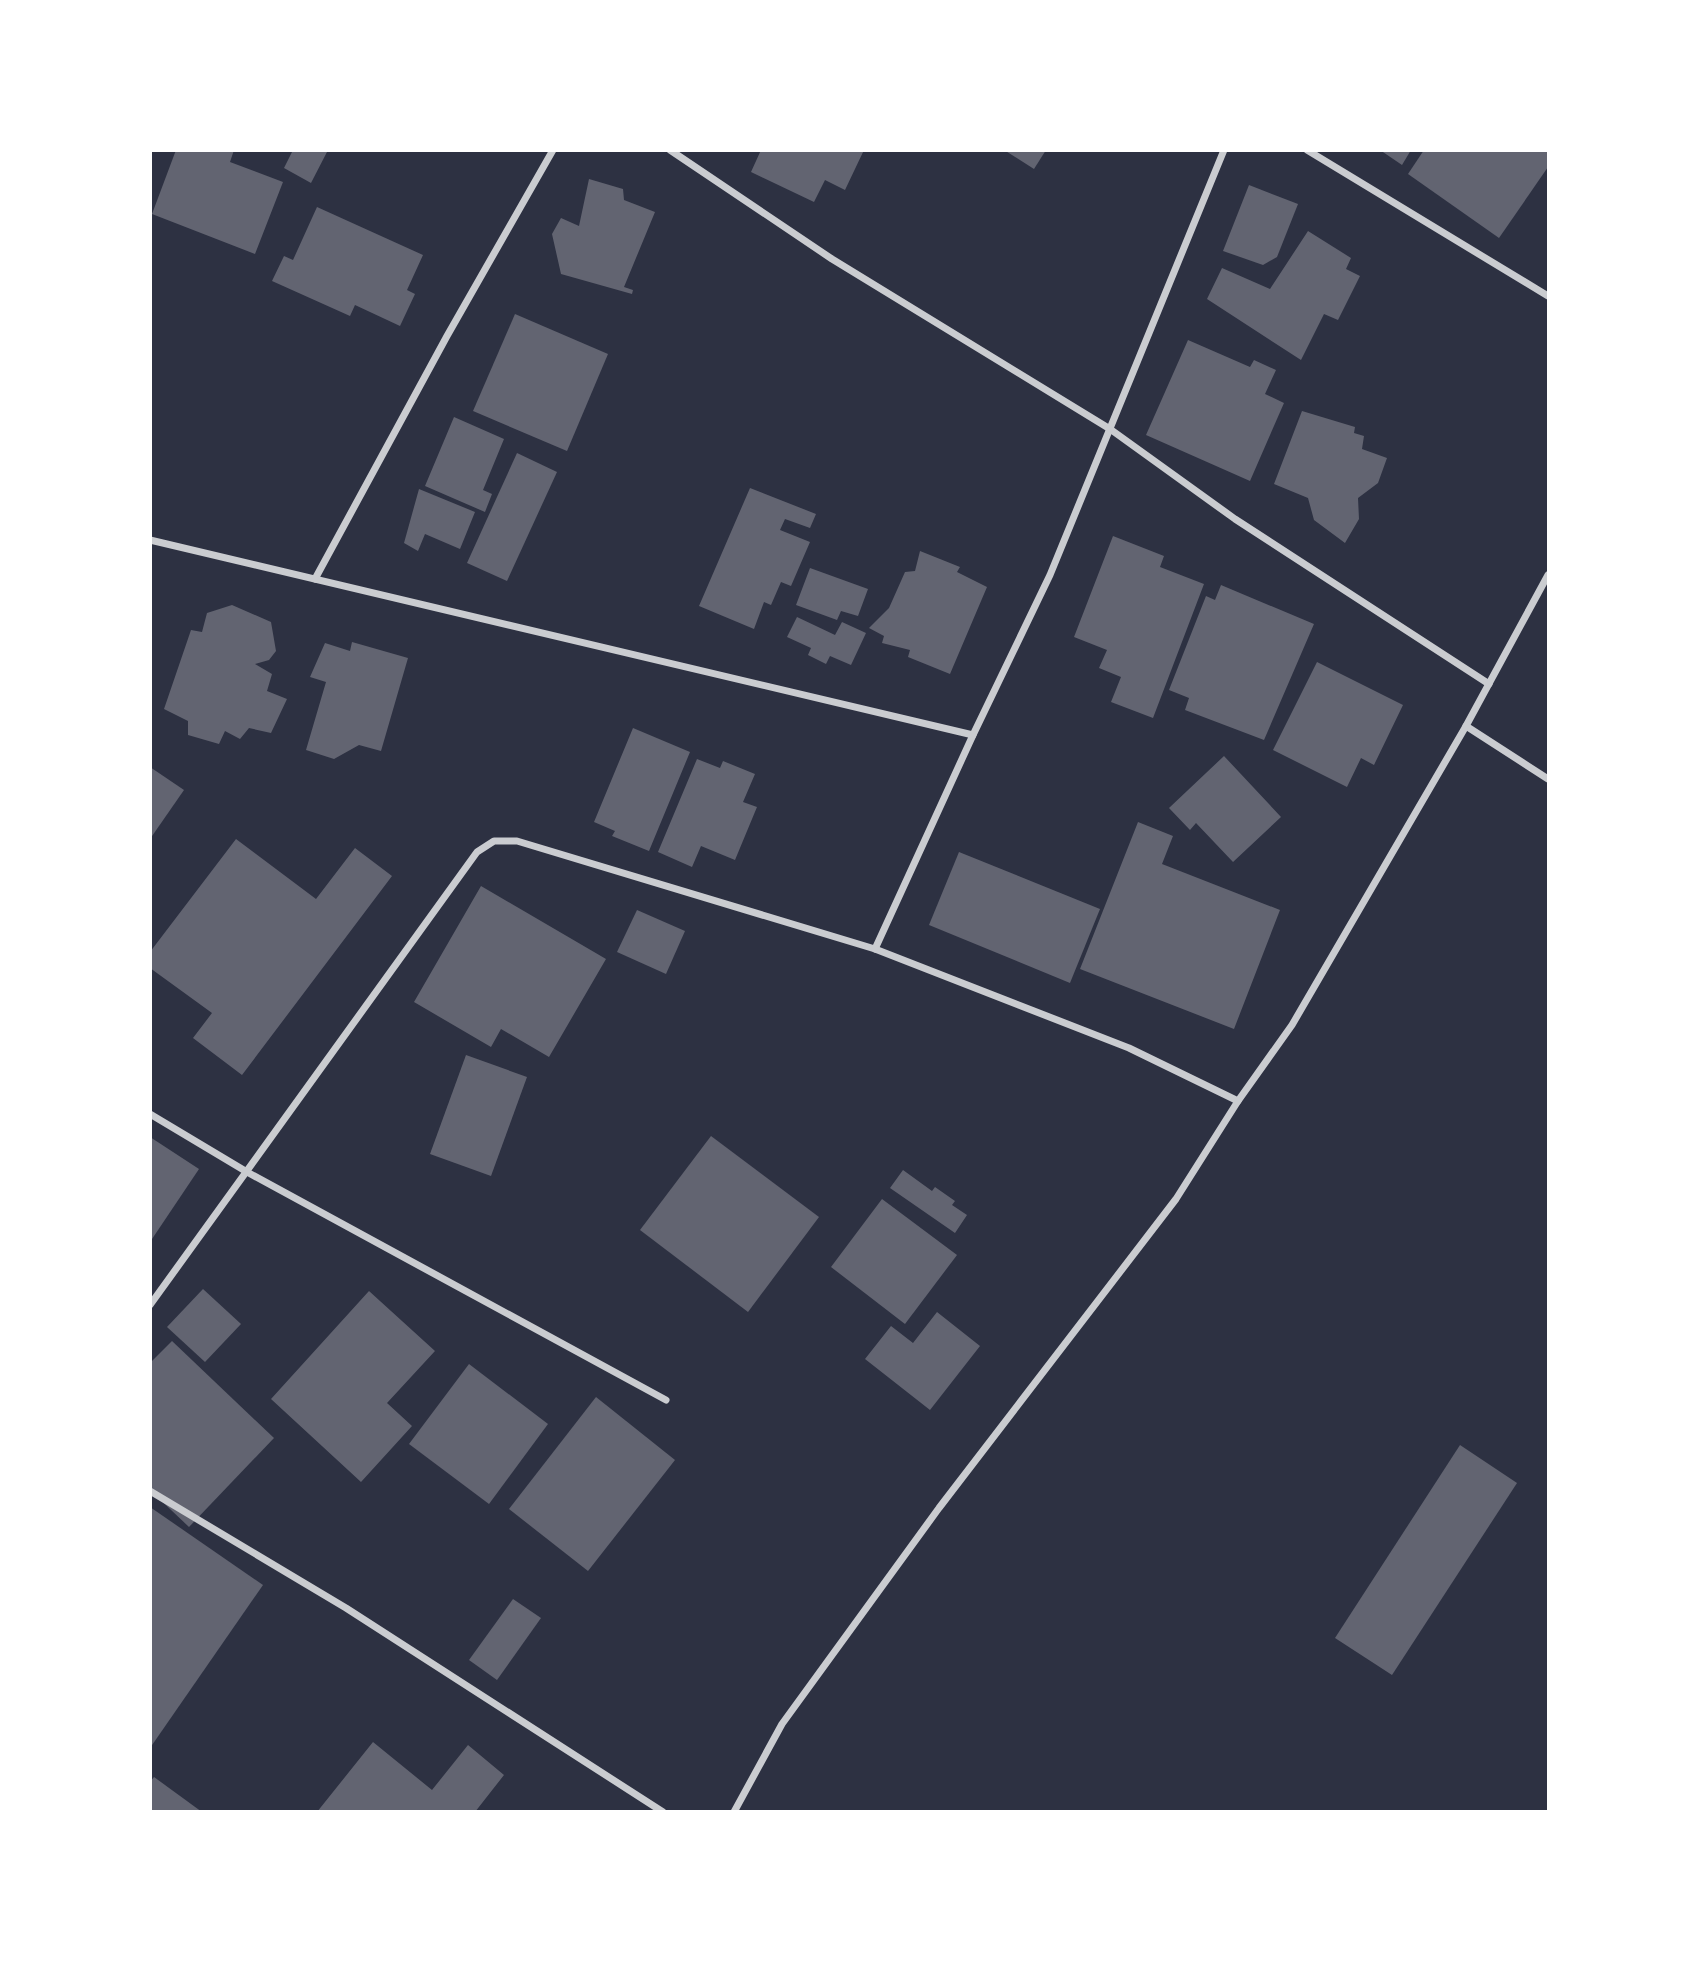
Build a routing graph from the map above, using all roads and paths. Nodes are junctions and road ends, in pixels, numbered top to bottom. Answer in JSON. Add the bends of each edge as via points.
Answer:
{"nodes":[{"id":1,"x":553,"y":150,"type":"edge"},
{"id":2,"x":670,"y":150,"type":"edge"},
{"id":3,"x":1224,"y":150,"type":"edge"},
{"id":4,"x":1307,"y":150,"type":"edge"},
{"id":5,"x":1549,"y":296,"type":"edge"},
{"id":6,"x":1110,"y":429,"type":"junction"},
{"id":7,"x":150,"y":540,"type":"edge"},
{"id":8,"x":1549,"y":575,"type":"edge"},
{"id":9,"x":315,"y":579,"type":"junction"},
{"id":10,"x":1489,"y":684,"type":"junction"},
{"id":11,"x":1466,"y":726,"type":"junction"},
{"id":12,"x":973,"y":734,"type":"junction"},
{"id":13,"x":1549,"y":779,"type":"edge"},
{"id":14,"x":876,"y":948,"type":"junction"},
{"id":15,"x":1238,"y":1101,"type":"junction"},
{"id":16,"x":150,"y":1114,"type":"edge"},
{"id":17,"x":247,"y":1172,"type":"junction"},
{"id":18,"x":150,"y":1305,"type":"edge"},
{"id":19,"x":666,"y":1400,"type":"dead end"},
{"id":20,"x":150,"y":1491,"type":"edge"},
{"id":21,"x":663,"y":1811,"type":"edge"},
{"id":22,"x":734,"y":1811,"type":"edge"}],
"edges":[{"from":1,"to":9,"type":"street"},
{"from":2,"to":6,"type":"street","via":[[831,259]]},
{"from":3,"to":6,"type":"street"},
{"from":4,"to":5,"type":"street"},
{"from":6,"to":10,"type":"street","via":[[1235,519]]},
{"from":6,"to":12,"type":"street","via":[[1050,575]]},
{"from":7,"to":9,"type":"street"},
{"from":8,"to":10,"type":"street"},
{"from":9,"to":12,"type":"street"},
{"from":10,"to":11,"type":"street"},
{"from":11,"to":13,"type":"street"},
{"from":11,"to":15,"type":"street","via":[[1292,1026]]},
{"from":12,"to":14,"type":"street"},
{"from":14,"to":15,"type":"street","via":[[1129,1048]]},
{"from":14,"to":17,"type":"street","via":[[517,841],[494,841],[477,852]]},
{"from":15,"to":22,"type":"street","via":[[1176,1199],[939,1508],[782,1724]]},
{"from":16,"to":17,"type":"street"},
{"from":17,"to":18,"type":"street"},
{"from":17,"to":19,"type":"street"},
{"from":20,"to":21,"type":"street","via":[[346,1608]]}]}
